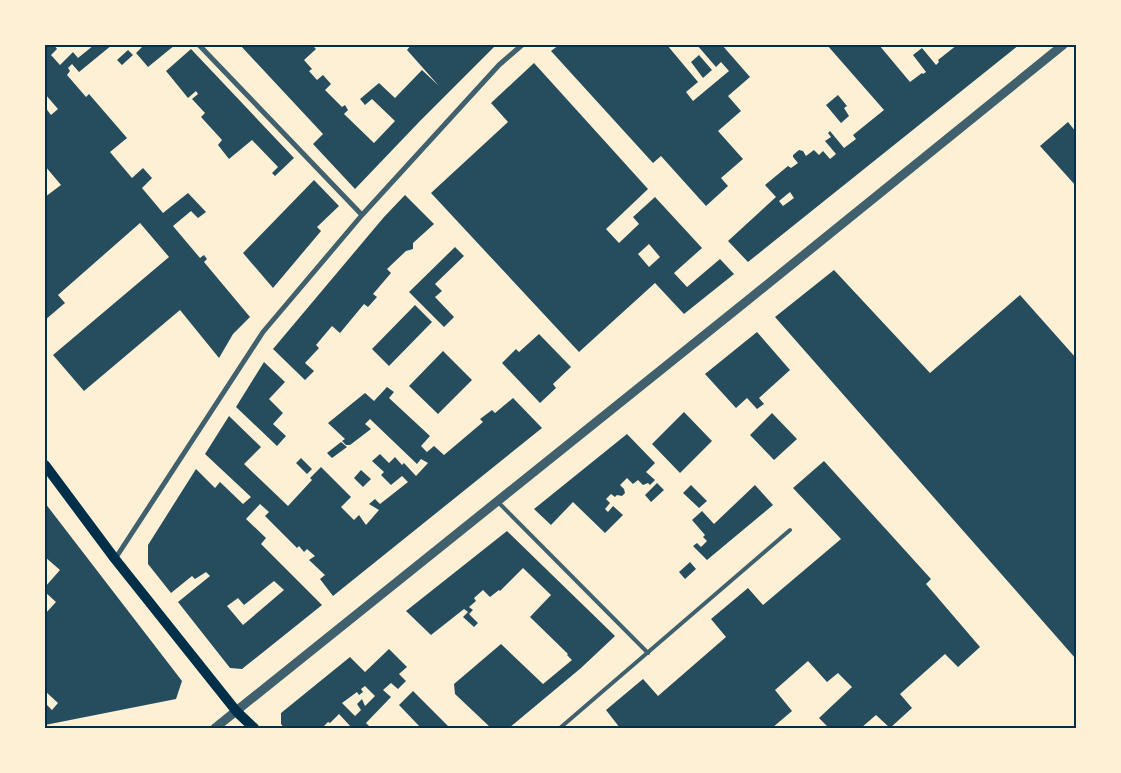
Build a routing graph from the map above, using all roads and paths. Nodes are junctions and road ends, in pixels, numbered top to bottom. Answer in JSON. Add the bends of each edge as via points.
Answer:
{"nodes":[{"id":1,"x":199,"y":45,"type":"edge"},
{"id":2,"x":522,"y":45,"type":"edge"},
{"id":3,"x":1062,"y":45,"type":"edge"},
{"id":4,"x":362,"y":215,"type":"junction"},
{"id":5,"x":45,"y":465,"type":"edge"},
{"id":6,"x":497,"y":501,"type":"junction"},
{"id":7,"x":790,"y":530,"type":"dead end"},
{"id":8,"x":115,"y":559,"type":"junction"},
{"id":9,"x":648,"y":652,"type":"junction"},
{"id":10,"x":237,"y":712,"type":"junction"},
{"id":11,"x":215,"y":728,"type":"edge"},
{"id":12,"x":254,"y":728,"type":"edge"},
{"id":13,"x":560,"y":728,"type":"edge"}],
"edges":[{"from":1,"to":4,"type":"street"},
{"from":2,"to":4,"type":"street","via":[[499,65]]},
{"from":3,"to":6,"type":"street"},
{"from":4,"to":8,"type":"street","via":[[255,342]]},
{"from":5,"to":8,"type":"main road"},
{"from":6,"to":9,"type":"lane"},
{"from":6,"to":10,"type":"street"},
{"from":7,"to":9,"type":"lane"},
{"from":8,"to":10,"type":"main road"},
{"from":9,"to":13,"type":"lane"},
{"from":10,"to":11,"type":"street"},
{"from":10,"to":12,"type":"main road"}]}
